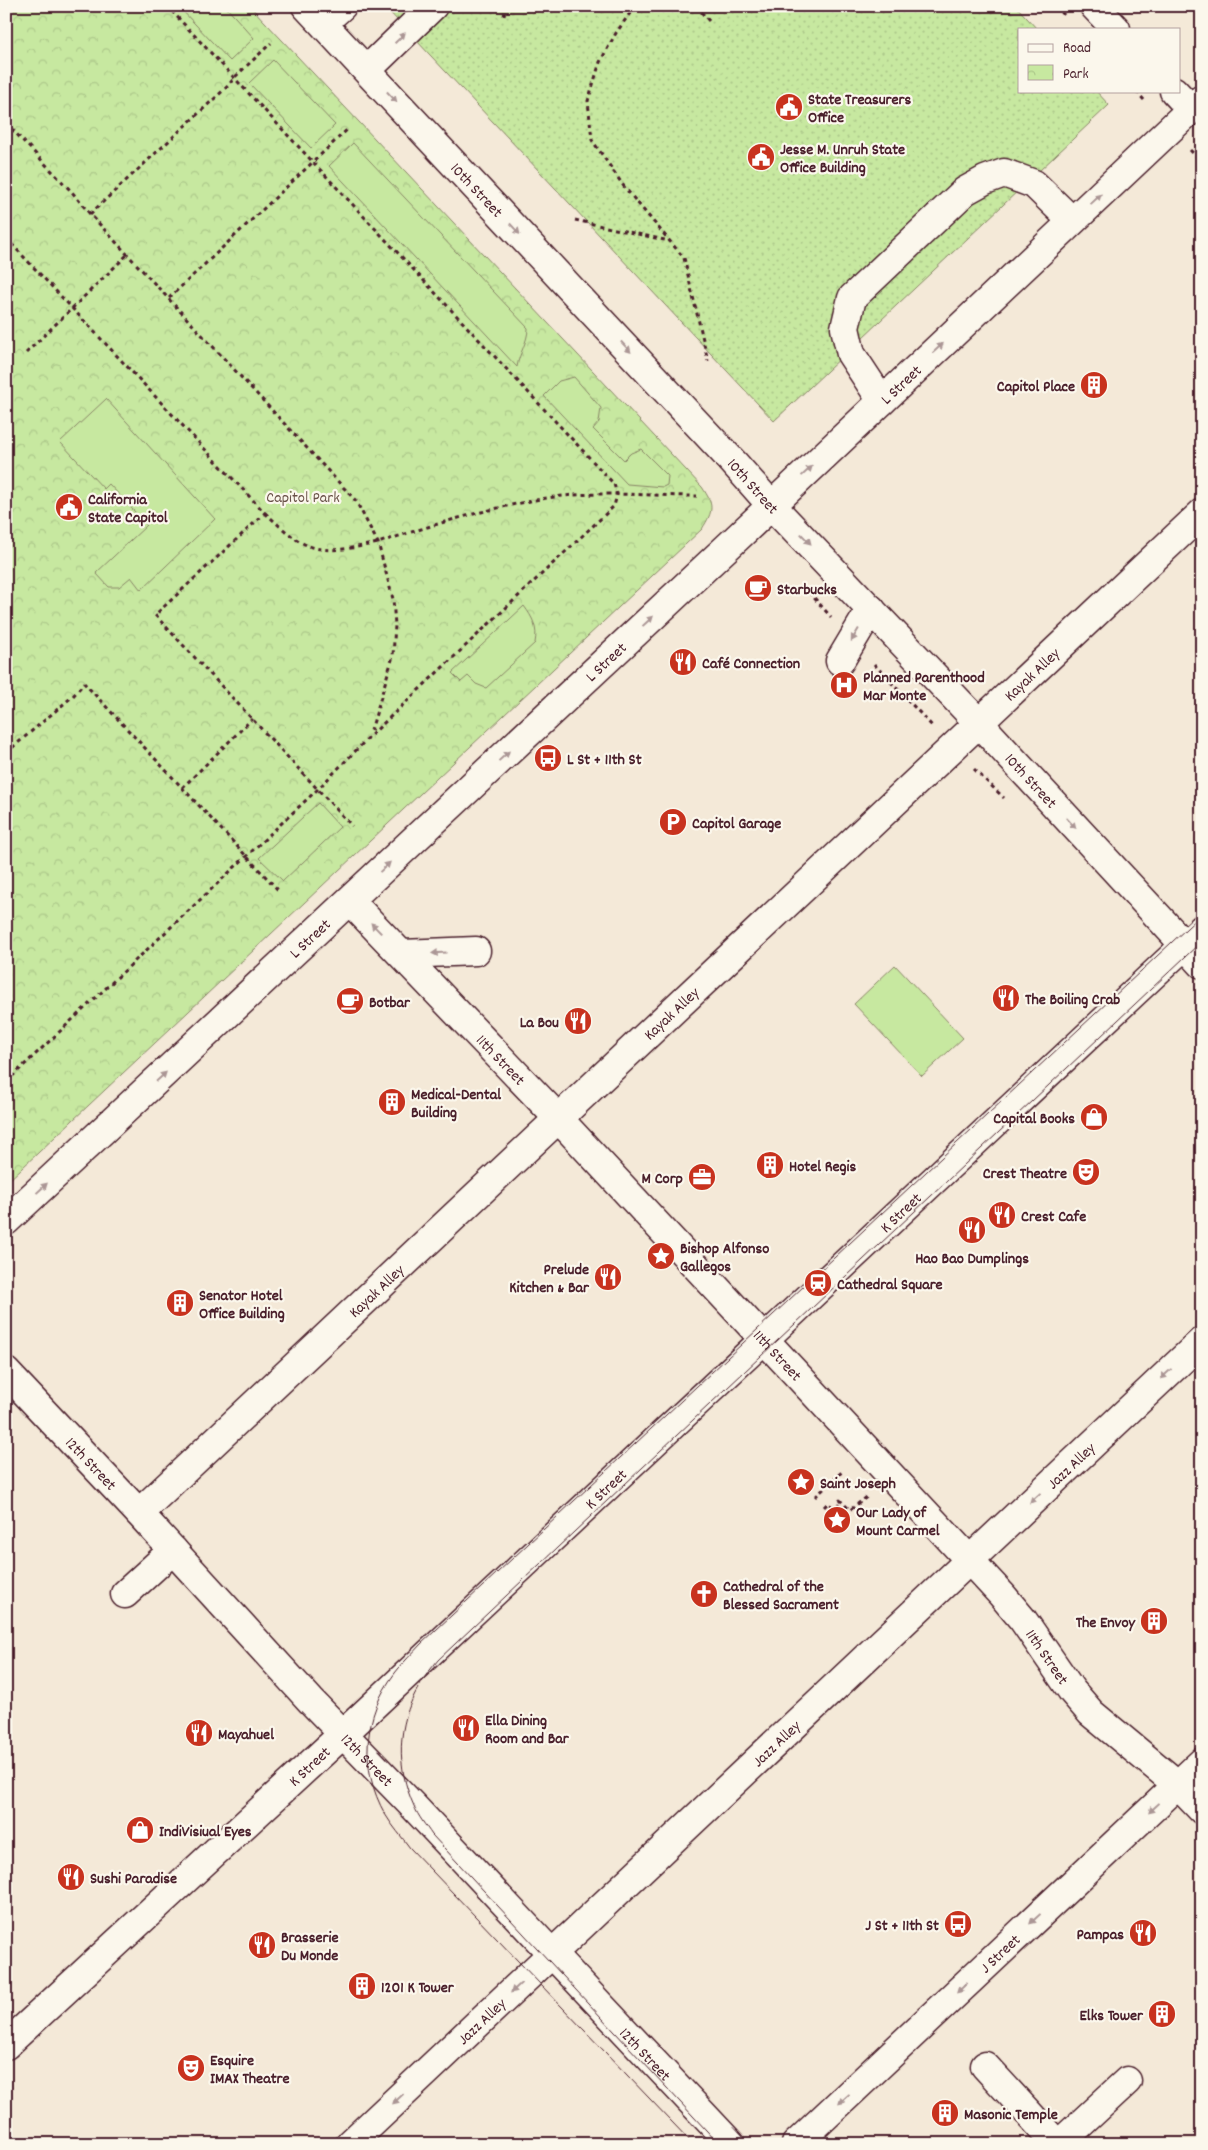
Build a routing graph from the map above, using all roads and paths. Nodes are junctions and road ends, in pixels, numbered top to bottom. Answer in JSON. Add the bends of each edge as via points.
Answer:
{"nodes":[{"id":1,"x":167,"y":6,"type":"edge"},
{"id":2,"x":433,"y":6,"type":"edge"},
{"id":3,"x":506,"y":6,"type":"edge"},
{"id":4,"x":635,"y":6,"type":"edge"},
{"id":5,"x":696,"y":6,"type":"edge"},
{"id":6,"x":1094,"y":6,"type":"edge"},
{"id":7,"x":323,"y":12,"type":"edge"},
{"id":8,"x":504,"y":16,"type":"dead end"},
{"id":9,"x":709,"y":21,"type":"dead end"},
{"id":10,"x":1115,"y":28,"type":"edge"},
{"id":11,"x":271,"y":43,"type":"dead end"},
{"id":12,"x":367,"y":70,"type":"junction"},
{"id":13,"x":234,"y":78,"type":"junction"},
{"id":14,"x":1192,"y":105,"type":"edge"},
{"id":15,"x":6,"y":123,"type":"edge"},
{"id":16,"x":349,"y":128,"type":"dead end"},
{"id":17,"x":313,"y":163,"type":"junction"},
{"id":18,"x":90,"y":214,"type":"junction"},
{"id":19,"x":575,"y":220,"type":"dead end"},
{"id":20,"x":1072,"y":221,"type":"junction"},
{"id":21,"x":6,"y":238,"type":"edge"},
{"id":22,"x":669,"y":241,"type":"junction"},
{"id":23,"x":128,"y":254,"type":"junction"},
{"id":24,"x":169,"y":298,"type":"junction"},
{"id":25,"x":73,"y":308,"type":"junction"},
{"id":26,"x":26,"y":353,"type":"dead end"},
{"id":27,"x":708,"y":361,"type":"dead end"},
{"id":28,"x":882,"y":401,"type":"junction"},
{"id":29,"x":617,"y":495,"type":"junction"},
{"id":30,"x":697,"y":496,"type":"dead end"},
{"id":31,"x":771,"y":505,"type":"junction"},
{"id":32,"x":266,"y":513,"type":"junction"},
{"id":33,"x":1202,"y":513,"type":"edge"},
{"id":34,"x":378,"y":543,"type":"junction"},
{"id":35,"x":871,"y":609,"type":"junction"},
{"id":36,"x":840,"y":661,"type":"dead end"},
{"id":37,"x":252,"y":719,"type":"junction"},
{"id":38,"x":979,"y":723,"type":"junction"},
{"id":39,"x":370,"y":736,"type":"junction"},
{"id":40,"x":6,"y":753,"type":"edge"},
{"id":41,"x":182,"y":788,"type":"junction"},
{"id":42,"x":318,"y":789,"type":"junction"},
{"id":43,"x":352,"y":826,"type":"dead end"},
{"id":44,"x":246,"y":856,"type":"junction"},
{"id":45,"x":280,"y":892,"type":"dead end"},
{"id":46,"x":350,"y":901,"type":"junction"},
{"id":47,"x":1196,"y":946,"type":"edge"},
{"id":48,"x":476,"y":951,"type":"dead end"},
{"id":49,"x":402,"y":954,"type":"junction"},
{"id":50,"x":6,"y":1082,"type":"edge"},
{"id":51,"x":558,"y":1118,"type":"junction"},
{"id":52,"x":6,"y":1221,"type":"edge"},
{"id":53,"x":764,"y":1339,"type":"junction"},
{"id":54,"x":1202,"y":1341,"type":"edge"},
{"id":55,"x":6,"y":1372,"type":"edge"},
{"id":56,"x":839,"y":1476,"type":"dead end"},
{"id":57,"x":891,"y":1476,"type":"junction"},
{"id":58,"x":815,"y":1497,"type":"dead end"},
{"id":59,"x":824,"y":1507,"type":"dead end"},
{"id":60,"x":139,"y":1513,"type":"junction"},
{"id":61,"x":173,"y":1550,"type":"junction"},
{"id":62,"x":969,"y":1560,"type":"junction"},
{"id":63,"x":125,"y":1594,"type":"dead end"},
{"id":64,"x":343,"y":1734,"type":"junction"},
{"id":65,"x":1202,"y":1762,"type":"edge"},
{"id":66,"x":1178,"y":1785,"type":"junction"},
{"id":67,"x":1202,"y":1810,"type":"edge"},
{"id":68,"x":552,"y":1954,"type":"junction"},
{"id":69,"x":6,"y":2045,"type":"edge"},
{"id":70,"x":985,"y":2066,"type":"dead end"},
{"id":71,"x":1127,"y":2081,"type":"dead end"},
{"id":72,"x":350,"y":2144,"type":"edge"},
{"id":73,"x":731,"y":2144,"type":"edge"},
{"id":74,"x":796,"y":2144,"type":"edge"},
{"id":75,"x":1058,"y":2144,"type":"edge"}],
"edges":[{"from":1,"to":13,"type":"path"},
{"from":12,"to":2,"type":"street","one_way":true},
{"from":3,"to":8,"type":"path"},
{"from":4,"to":22,"type":"path","via":[[600,62],[588,101],[592,140],[625,188]]},
{"from":5,"to":9,"type":"path"},
{"from":6,"to":10,"type":"street"},
{"from":7,"to":12,"type":"street","name":"10th Street"},
{"from":11,"to":13,"type":"path"},
{"from":12,"to":31,"type":"street","name":"10th Street","one_way":true},
{"from":13,"to":17,"type":"path"},
{"from":13,"to":18,"type":"path"},
{"from":20,"to":14,"type":"street","name":"L Street","one_way":true},
{"from":15,"to":18,"type":"path"},
{"from":16,"to":17,"type":"path"},
{"from":17,"to":24,"type":"path"},
{"from":17,"to":29,"type":"path","via":[[614,484]]},
{"from":18,"to":23,"type":"path"},
{"from":19,"to":22,"type":"path"},
{"from":28,"to":20,"type":"street","name":"L Street","one_way":true},
{"from":20,"to":28,"type":"street","via":[[1034,184],[1004,173],[964,191],[852,298],[845,328],[851,354]]},
{"from":21,"to":25,"type":"path"},
{"from":22,"to":27,"type":"path","via":[[684,258]]},
{"from":23,"to":24,"type":"path"},
{"from":23,"to":25,"type":"path"},
{"from":24,"to":34,"type":"path","via":[[356,502]]},
{"from":25,"to":26,"type":"path"},
{"from":25,"to":32,"type":"path"},
{"from":31,"to":28,"type":"street","name":"L Street","one_way":true},
{"from":29,"to":30,"type":"path"},
{"from":29,"to":34,"type":"path","via":[[541,499],[479,513]]},
{"from":29,"to":39,"type":"path","via":[[614,506]]},
{"from":31,"to":35,"type":"street","name":"10th Street","one_way":true},
{"from":46,"to":31,"type":"street","name":"L Street","one_way":true},
{"from":32,"to":34,"type":"path","via":[[307,546],[321,550]]},
{"from":32,"to":37,"type":"path","via":[[155,615]]},
{"from":33,"to":38,"type":"street","name":"Kayak Alley"},
{"from":34,"to":39,"type":"path","via":[[393,598],[396,640]]},
{"from":35,"to":36,"type":"street","one_way":true},
{"from":35,"to":38,"type":"street","name":"10th Street"},
{"from":37,"to":41,"type":"path"},
{"from":37,"to":42,"type":"path"},
{"from":38,"to":47,"type":"street","name":"10th Street","one_way":true},
{"from":38,"to":51,"type":"street","name":"Kayak Alley"},
{"from":39,"to":42,"type":"path"},
{"from":40,"to":41,"type":"path","via":[[84,683]]},
{"from":41,"to":44,"type":"path"},
{"from":42,"to":43,"type":"path"},
{"from":42,"to":44,"type":"path"},
{"from":44,"to":45,"type":"path"},
{"from":44,"to":50,"type":"path"},
{"from":49,"to":46,"type":"street","name":"11th Street","one_way":true},
{"from":52,"to":46,"type":"street","name":"L Street","one_way":true},
{"from":47,"to":53,"type":"street","name":"K Street"},
{"from":48,"to":49,"type":"street","one_way":true},
{"from":49,"to":51,"type":"street","name":"11th Street"},
{"from":51,"to":53,"type":"street","name":"11th Street"},
{"from":51,"to":60,"type":"street","name":"Kayak Alley"},
{"from":53,"to":57,"type":"street","name":"11th Street"},
{"from":53,"to":64,"type":"street","name":"K Street"},
{"from":54,"to":62,"type":"street","name":"Jazz Alley","one_way":true},
{"from":55,"to":60,"type":"street","name":"12th Street"},
{"from":56,"to":58,"type":"path"},
{"from":57,"to":59,"type":"path","via":[[850,1510],[840,1500],[837,1503],[846,1513],[843,1517],[828,1503]]},
{"from":57,"to":62,"type":"street","name":"11th Street"},
{"from":60,"to":61,"type":"street","name":"12th Street"},
{"from":61,"to":63,"type":"street"},
{"from":61,"to":64,"type":"street","name":"12th Street"},
{"from":62,"to":66,"type":"street","name":"11th Street","via":[[1023,1620],[1091,1713]]},
{"from":62,"to":68,"type":"street","name":"Jazz Alley"},
{"from":64,"to":68,"type":"street","name":"12th Street"},
{"from":64,"to":69,"type":"street","name":"K Street"},
{"from":65,"to":66,"type":"street","name":"J Street"},
{"from":66,"to":67,"type":"street","name":"11th Street"},
{"from":66,"to":74,"type":"street","name":"J Street","one_way":true},
{"from":68,"to":72,"type":"street","name":"Jazz Alley","one_way":true},
{"from":68,"to":73,"type":"street","name":"12th Street"},
{"from":70,"to":75,"type":"street"},
{"from":71,"to":75,"type":"street"}]}
